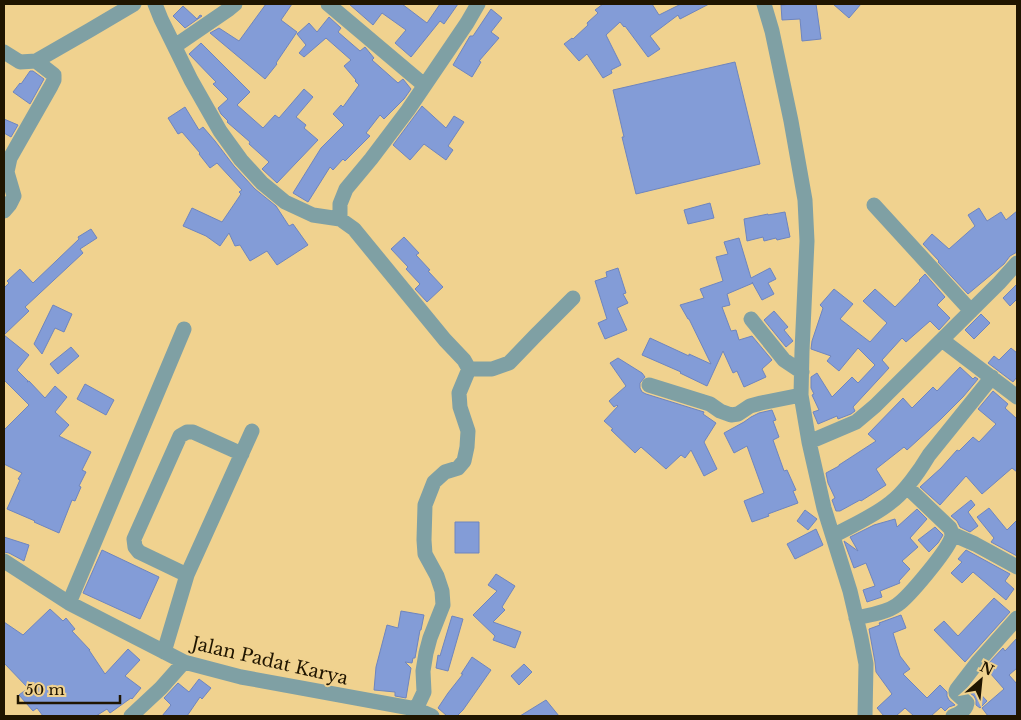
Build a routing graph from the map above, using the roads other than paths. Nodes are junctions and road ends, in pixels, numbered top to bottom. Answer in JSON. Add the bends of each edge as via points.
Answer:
{"nodes":[{"id":1,"x":134,"y":4,"type":"edge"},
{"id":2,"x":155,"y":4,"type":"edge"},
{"id":3,"x":235,"y":4,"type":"edge"},
{"id":4,"x":328,"y":4,"type":"edge"},
{"id":5,"x":478,"y":4,"type":"edge"},
{"id":6,"x":764,"y":4,"type":"edge"},
{"id":7,"x":175,"y":46,"type":"junction"},
{"id":8,"x":4,"y":52,"type":"edge"},
{"id":9,"x":36,"y":61,"type":"junction"},
{"id":10,"x":424,"y":85,"type":"junction"},
{"id":11,"x":874,"y":205,"type":"dead end"},
{"id":12,"x":4,"y":211,"type":"edge"},
{"id":13,"x":340,"y":219,"type":"junction"},
{"id":14,"x":1017,"y":263,"type":"edge"},
{"id":15,"x":573,"y":298,"type":"dead end"},
{"id":16,"x":971,"y":311,"type":"junction"},
{"id":17,"x":751,"y":319,"type":"dead end"},
{"id":18,"x":184,"y":330,"type":"dead end"},
{"id":19,"x":942,"y":340,"type":"junction"},
{"id":20,"x":469,"y":369,"type":"junction"},
{"id":21,"x":802,"y":372,"type":"junction"},
{"id":22,"x":992,"y":377,"type":"junction"},
{"id":23,"x":649,"y":385,"type":"dead end"},
{"id":24,"x":801,"y":395,"type":"junction"},
{"id":25,"x":1017,"y":397,"type":"edge"},
{"id":26,"x":252,"y":431,"type":"dead end"},
{"id":27,"x":809,"y":442,"type":"junction"},
{"id":28,"x":242,"y":454,"type":"junction"},
{"id":29,"x":907,"y":487,"type":"junction"},
{"id":30,"x":952,"y":534,"type":"junction"},
{"id":31,"x":833,"y":536,"type":"junction"},
{"id":32,"x":4,"y":561,"type":"edge"},
{"id":33,"x":1017,"y":567,"type":"edge"},
{"id":34,"x":186,"y":575,"type":"junction"},
{"id":35,"x":69,"y":603,"type":"junction"},
{"id":36,"x":856,"y":618,"type":"junction"},
{"id":37,"x":1017,"y":618,"type":"edge"},
{"id":38,"x":164,"y":652,"type":"junction"},
{"id":39,"x":184,"y":662,"type":"junction"},
{"id":40,"x":416,"y":709,"type":"junction"},
{"id":41,"x":131,"y":716,"type":"edge"},
{"id":42,"x":432,"y":716,"type":"edge"},
{"id":43,"x":864,"y":716,"type":"edge"},
{"id":44,"x":953,"y":716,"type":"edge"}],
"edges":[{"from":1,"to":9,"type":"street"},
{"from":2,"to":7,"type":"street"},
{"from":3,"to":7,"type":"street"},
{"from":4,"to":10,"type":"street"},
{"from":5,"to":10,"type":"street"},
{"from":6,"to":21,"type":"street","via":[[805,200],[807,242]]},
{"from":7,"to":13,"type":"street","via":[[220,131],[262,183],[285,202],[313,215]]},
{"from":8,"to":9,"type":"street","via":[[20,62]]},
{"from":9,"to":12,"type":"street","via":[[54,75],[54,80],[10,158],[7,172],[14,196]]},
{"from":10,"to":13,"type":"street","via":[[346,189],[340,204]]},
{"from":11,"to":16,"type":"street"},
{"from":13,"to":20,"type":"street","via":[[354,229],[386,266]]},
{"from":14,"to":16,"type":"street"},
{"from":15,"to":20,"type":"street","via":[[509,363],[492,369]]},
{"from":16,"to":19,"type":"street"},
{"from":17,"to":21,"type":"street","via":[[784,360]]},
{"from":18,"to":35,"type":"street"},
{"from":19,"to":22,"type":"street"},
{"from":19,"to":27,"type":"street","via":[[856,422]]},
{"from":20,"to":40,"type":"street","via":[[459,393],[468,431],[464,461],[434,482],[425,505],[425,554],[437,576],[443,605],[426,653],[424,692]]},
{"from":21,"to":24,"type":"street"},
{"from":22,"to":25,"type":"street"},
{"from":22,"to":29,"type":"street","via":[[929,454]]},
{"from":23,"to":24,"type":"street","via":[[710,404],[732,415],[750,406]]},
{"from":24,"to":27,"type":"street"},
{"from":26,"to":28,"type":"street"},
{"from":27,"to":31,"type":"street"},
{"from":28,"to":34,"type":"street"},
{"from":28,"to":34,"type":"street","via":[[193,432],[180,436],[134,539],[139,552]]},
{"from":29,"to":30,"type":"street","via":[[950,528]]},
{"from":29,"to":31,"type":"street","via":[[892,502]]},
{"from":30,"to":33,"type":"street"},
{"from":30,"to":36,"type":"street","via":[[944,551],[898,605]]},
{"from":31,"to":36,"type":"street"},
{"from":32,"to":35,"type":"street","name":"Jalan Padat Karya"},
{"from":34,"to":38,"type":"street"},
{"from":35,"to":38,"type":"street","name":"Jalan Padat Karya"},
{"from":36,"to":43,"type":"street","via":[[866,664]]},
{"from":37,"to":44,"type":"street","via":[[957,688],[956,693],[967,705]]},
{"from":38,"to":39,"type":"street","name":"Jalan Padat Karya"},
{"from":39,"to":40,"type":"street","name":"Jalan Padat Karya","via":[[241,677]]},
{"from":39,"to":41,"type":"street"},
{"from":40,"to":42,"type":"street","name":"Jalan Padat Karya"}]}
